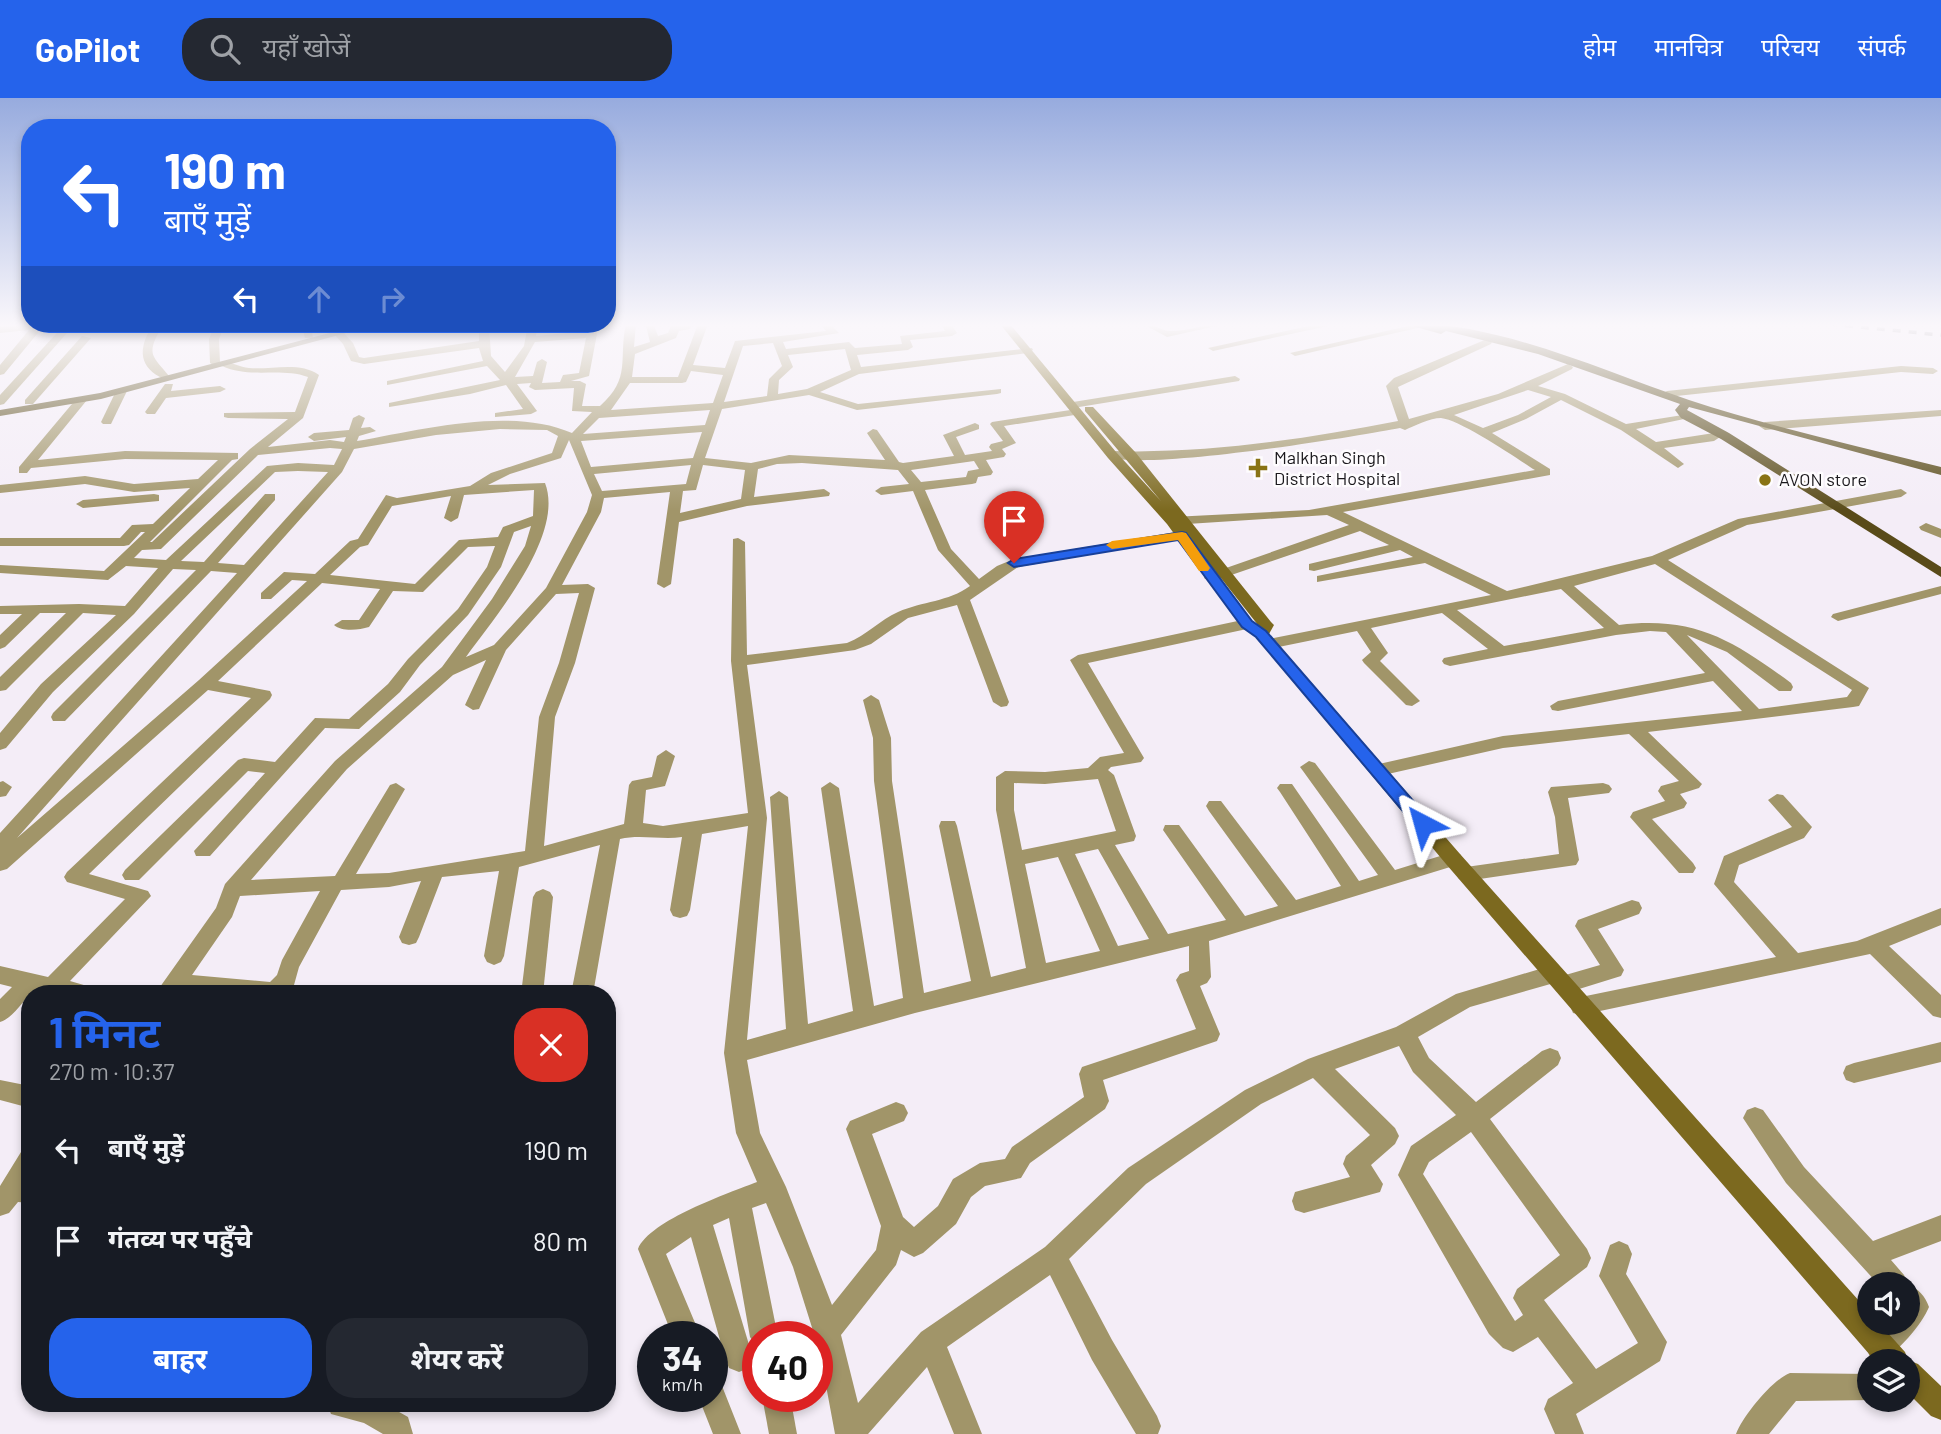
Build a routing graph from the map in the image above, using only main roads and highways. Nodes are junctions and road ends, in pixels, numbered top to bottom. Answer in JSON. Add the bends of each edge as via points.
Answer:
{"nodes":[{"id":1,"x":122,"y":386,"type":"edge"},
{"id":2,"x":137,"y":386,"type":"edge"},
{"id":3,"x":1624,"y":386,"type":"edge"},
{"id":4,"x":1644,"y":386,"type":"edge"},
{"id":5,"x":0,"y":404,"type":"edge"},
{"id":6,"x":1684,"y":407,"type":"junction"},
{"id":7,"x":0,"y":413,"type":"edge"},
{"id":8,"x":1699,"y":425,"type":"junction"},
{"id":9,"x":1751,"y":457,"type":"junction"},
{"id":10,"x":1941,"y":471,"type":"edge"},
{"id":11,"x":1826,"y":505,"type":"junction"},
{"id":12,"x":1941,"y":573,"type":"edge"},
{"id":13,"x":1941,"y":588,"type":"edge"}],
"edges":[{"from":1,"to":5,"type":"main road"},
{"from":2,"to":7,"type":"main road"},
{"from":3,"to":6,"type":"main road"},
{"from":4,"to":6,"type":"main road","via":[[1667,394]]},
{"from":6,"to":8,"type":"main road"},
{"from":6,"to":10,"type":"main road"},
{"from":8,"to":9,"type":"main road"},
{"from":8,"to":9,"type":"main road"},
{"from":9,"to":11,"type":"main road"},
{"from":11,"to":12,"type":"main road"},
{"from":11,"to":13,"type":"main road"}]}
